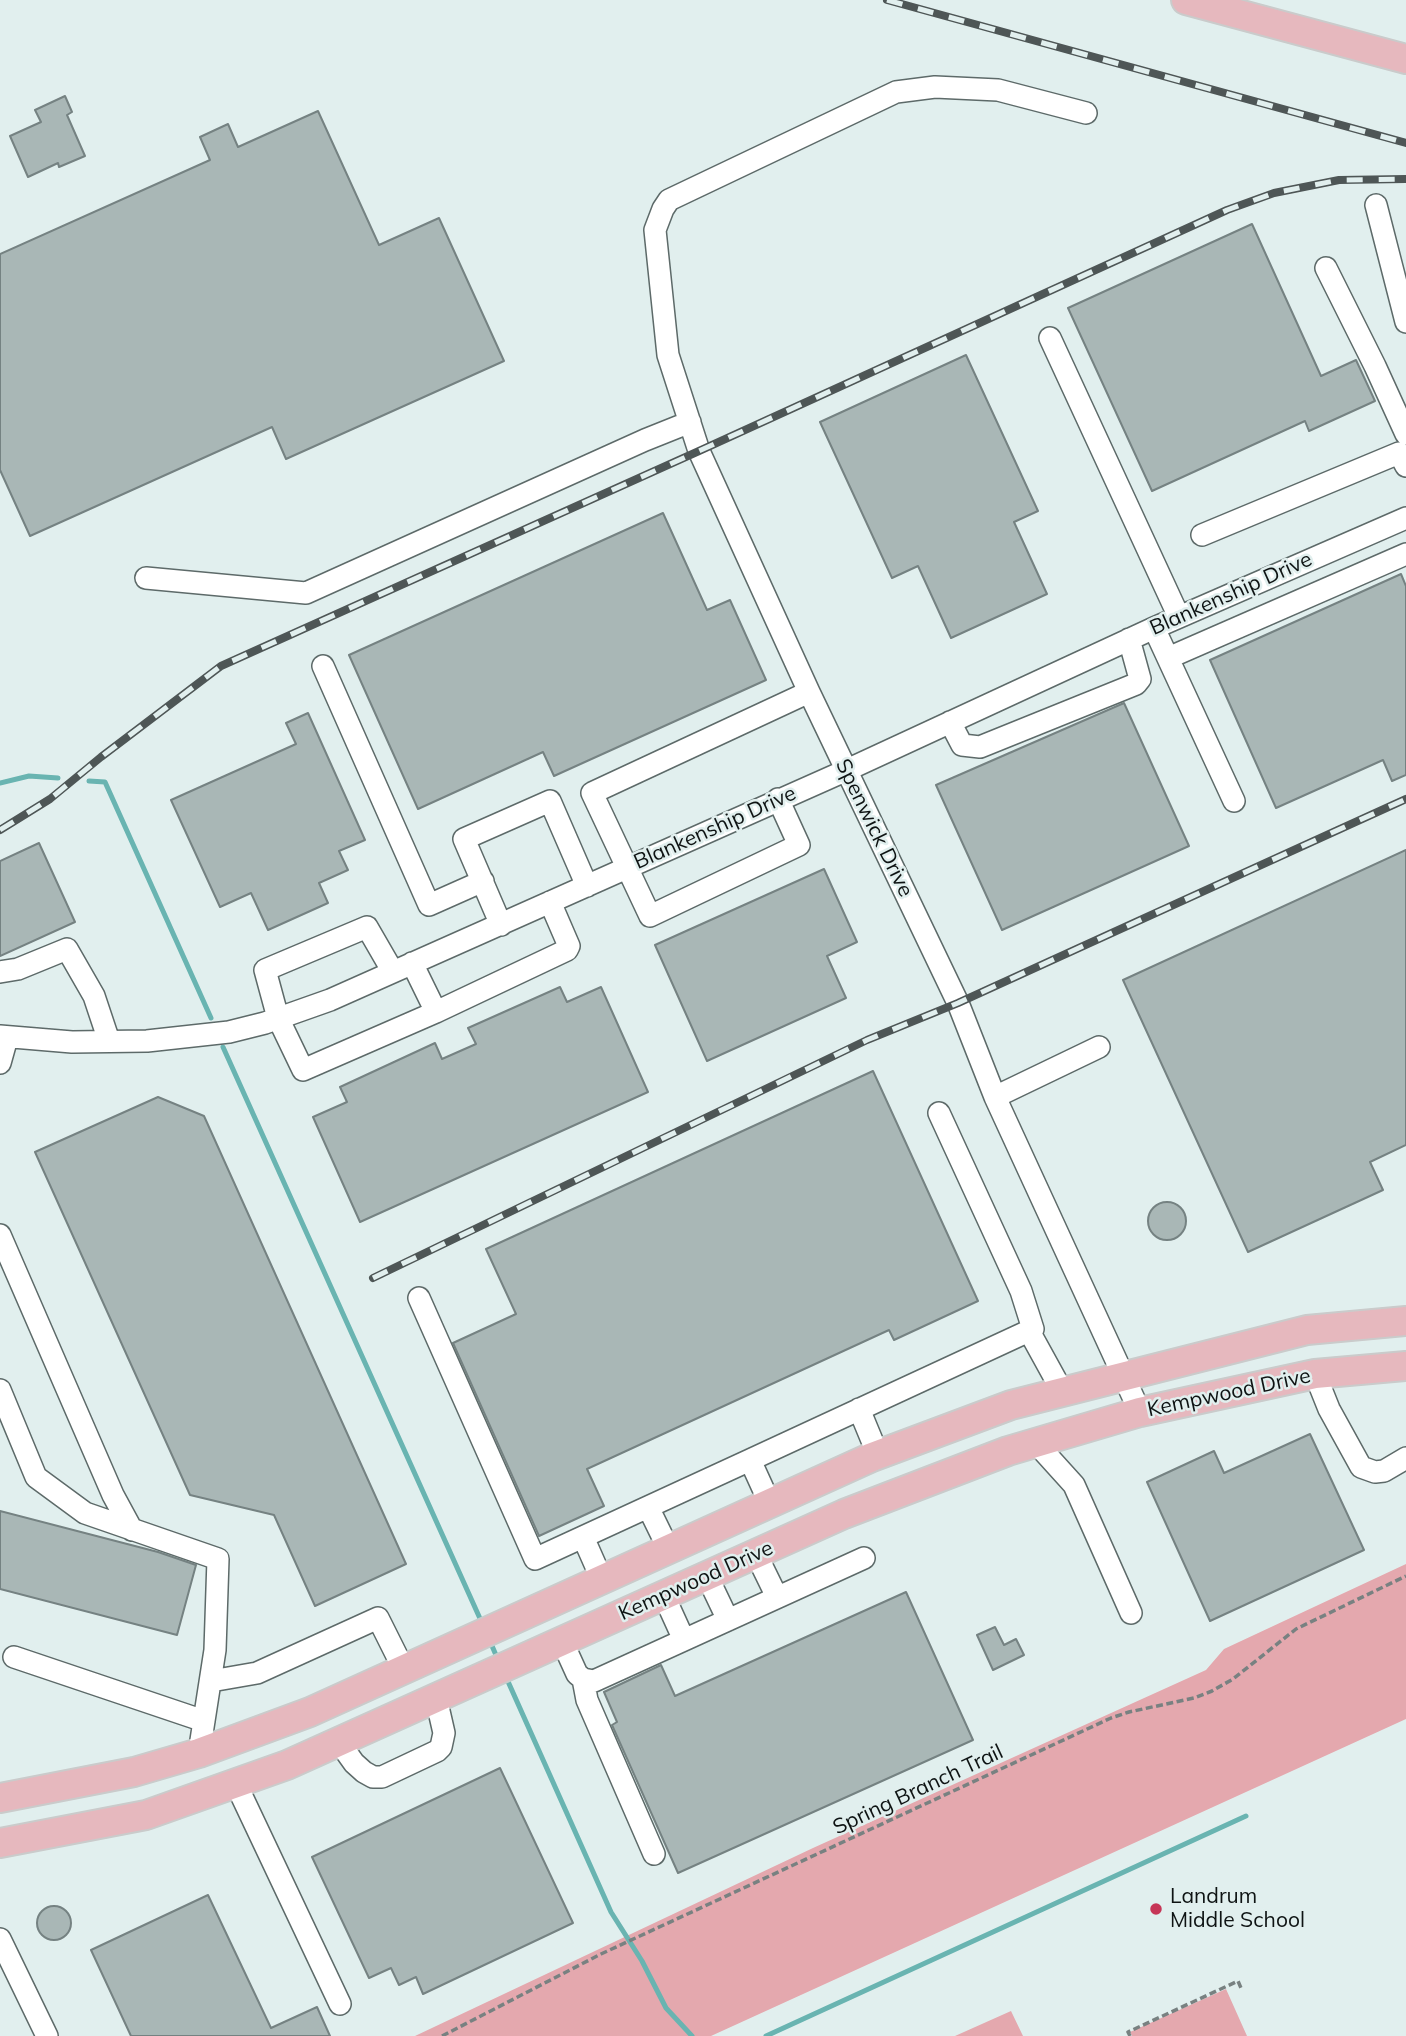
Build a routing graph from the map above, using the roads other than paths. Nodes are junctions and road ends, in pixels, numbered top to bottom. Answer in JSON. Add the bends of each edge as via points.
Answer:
{"nodes":[{"id":1,"x":1186,"y":0,"type":"edge"},
{"id":2,"x":1406,"y":59,"type":"edge"},
{"id":3,"x":1086,"y":113,"type":"dead end"},
{"id":4,"x":1376,"y":205,"type":"dead end"},
{"id":5,"x":1326,"y":268,"type":"dead end"},
{"id":6,"x":1406,"y":322,"type":"edge"},
{"id":7,"x":1050,"y":338,"type":"dead end"},
{"id":8,"x":690,"y":422,"type":"junction"},
{"id":9,"x":1404,"y":450,"type":"edge"},
{"id":10,"x":1406,"y":518,"type":"edge"},
{"id":11,"x":1202,"y":535,"type":"dead end"},
{"id":12,"x":1406,"y":554,"type":"edge"},
{"id":13,"x":146,"y":578,"type":"dead end"},
{"id":14,"x":1179,"y":617,"type":"junction"},
{"id":15,"x":1154,"y":628,"type":"junction"},
{"id":16,"x":1129,"y":639,"type":"junction"},
{"id":17,"x":1168,"y":658,"type":"junction"},
{"id":18,"x":323,"y":666,"type":"dead end"},
{"id":19,"x":809,"y":692,"type":"junction"},
{"id":20,"x":950,"y":722,"type":"junction"},
{"id":21,"x":847,"y":770,"type":"junction"},
{"id":22,"x":778,"y":799,"type":"junction"},
{"id":23,"x":1234,"y":801,"type":"dead end"},
{"id":24,"x":626,"y":867,"type":"junction"},
{"id":25,"x":483,"y":881,"type":"junction"},
{"id":26,"x":587,"y":886,"type":"junction"},
{"id":27,"x":550,"y":902,"type":"junction"},
{"id":28,"x":501,"y":925,"type":"junction"},
{"id":29,"x":412,"y":963,"type":"junction"},
{"id":30,"x":0,"y":972,"type":"edge"},
{"id":31,"x":393,"y":972,"type":"junction"},
{"id":32,"x":436,"y":1012,"type":"junction"},
{"id":33,"x":278,"y":1018,"type":"junction"},
{"id":34,"x":4,"y":1037,"type":"edge"},
{"id":35,"x":109,"y":1041,"type":"junction"},
{"id":36,"x":1099,"y":1047,"type":"dead end"},
{"id":37,"x":0,"y":1063,"type":"edge"},
{"id":38,"x":995,"y":1097,"type":"junction"},
{"id":39,"x":939,"y":1113,"type":"dead end"},
{"id":40,"x":0,"y":1235,"type":"edge"},
{"id":41,"x":419,"y":1298,"type":"dead end"},
{"id":42,"x":1406,"y":1321,"type":"edge"},
{"id":43,"x":1029,"y":1331,"type":"junction"},
{"id":44,"x":1406,"y":1366,"type":"edge"},
{"id":45,"x":1315,"y":1374,"type":"junction"},
{"id":46,"x":1123,"y":1375,"type":"junction"},
{"id":47,"x":0,"y":1390,"type":"edge"},
{"id":48,"x":1062,"y":1391,"type":"junction"},
{"id":49,"x":859,"y":1409,"type":"junction"},
{"id":50,"x":1140,"y":1412,"type":"junction"},
{"id":51,"x":1037,"y":1443,"type":"junction"},
{"id":52,"x":878,"y":1455,"type":"junction"},
{"id":53,"x":1406,"y":1458,"type":"edge"},
{"id":54,"x":750,"y":1460,"type":"junction"},
{"id":55,"x":770,"y":1504,"type":"junction"},
{"id":56,"x":648,"y":1507,"type":"junction"},
{"id":57,"x":132,"y":1530,"type":"junction"},
{"id":58,"x":583,"y":1537,"type":"junction"},
{"id":59,"x":787,"y":1540,"type":"junction"},
{"id":60,"x":669,"y":1549,"type":"junction"},
{"id":61,"x":756,"y":1554,"type":"junction"},
{"id":62,"x":864,"y":1558,"type":"dead end"},
{"id":63,"x":707,"y":1576,"type":"junction"},
{"id":64,"x":602,"y":1580,"type":"junction"},
{"id":65,"x":663,"y":1596,"type":"junction"},
{"id":66,"x":777,"y":1597,"type":"junction"},
{"id":67,"x":1131,"y":1613,"type":"dead end"},
{"id":68,"x":728,"y":1620,"type":"junction"},
{"id":69,"x":684,"y":1640,"type":"junction"},
{"id":70,"x":562,"y":1642,"type":"junction"},
{"id":71,"x":14,"y":1657,"type":"dead end"},
{"id":72,"x":404,"y":1670,"type":"junction"},
{"id":73,"x":583,"y":1679,"type":"junction"},
{"id":74,"x":211,"y":1681,"type":"junction"},
{"id":75,"x":429,"y":1702,"type":"junction"},
{"id":76,"x":204,"y":1721,"type":"junction"},
{"id":77,"x":339,"y":1742,"type":"junction"},
{"id":78,"x":199,"y":1754,"type":"junction"},
{"id":79,"x":236,"y":1784,"type":"junction"},
{"id":80,"x":0,"y":1798,"type":"edge"},
{"id":81,"x":0,"y":1843,"type":"edge"},
{"id":82,"x":654,"y":1854,"type":"dead end"},
{"id":83,"x":0,"y":1939,"type":"edge"},
{"id":84,"x":340,"y":2004,"type":"dead end"},
{"id":85,"x":47,"y":2036,"type":"edge"}],
"edges":[{"from":1,"to":2,"type":"main road"},
{"from":3,"to":8,"type":"street","name":"Spenwick Drive","via":[[998,90],[935,87],[896,92],[669,200],[654,230],[668,355]]},
{"from":4,"to":6,"type":"street"},
{"from":5,"to":9,"type":"street","via":[[1375,366]]},
{"from":7,"to":14,"type":"street"},
{"from":8,"to":13,"type":"street","via":[[306,593]]},
{"from":8,"to":19,"type":"street","name":"Spenwick Drive","via":[[699,452]]},
{"from":9,"to":11,"type":"street"},
{"from":10,"to":14,"type":"street","name":"Blankenship Drive"},
{"from":12,"to":17,"type":"street"},
{"from":14,"to":15,"type":"street","name":"Blankenship Drive"},
{"from":15,"to":16,"type":"street","name":"Blankenship Drive"},
{"from":15,"to":17,"type":"street"},
{"from":16,"to":20,"type":"street","name":"Blankenship Drive"},
{"from":16,"to":20,"type":"street","via":[[1140,679],[1136,684],[981,747],[962,745]]},
{"from":17,"to":23,"type":"street"},
{"from":18,"to":25,"type":"street","via":[[429,905]]},
{"from":19,"to":21,"type":"street","name":"Spenwick Drive"},
{"from":19,"to":24,"type":"street","via":[[592,793]]},
{"from":20,"to":21,"type":"street","name":"Blankenship Drive"},
{"from":21,"to":22,"type":"street","name":"Blankenship Drive"},
{"from":21,"to":38,"type":"street","name":"Spenwick Drive","via":[[958,1003]]},
{"from":22,"to":24,"type":"street","name":"Blankenship Drive"},
{"from":22,"to":24,"type":"street","via":[[799,845],[650,916]]},
{"from":24,"to":26,"type":"street","name":"Blankenship Drive"},
{"from":25,"to":26,"type":"street","via":[[464,839],[550,802]]},
{"from":25,"to":28,"type":"street"},
{"from":26,"to":27,"type":"street","name":"Blankenship Drive"},
{"from":27,"to":28,"type":"street","name":"Blankenship Drive"},
{"from":27,"to":32,"type":"street","via":[[567,950]]},
{"from":28,"to":29,"type":"street","name":"Blankenship Drive"},
{"from":29,"to":31,"type":"street","name":"Blankenship Drive"},
{"from":29,"to":32,"type":"street"},
{"from":30,"to":35,"type":"street","via":[[67,949],[94,996]]},
{"from":31,"to":33,"type":"street","name":"Blankenship Drive"},
{"from":31,"to":33,"type":"street","via":[[367,927],[265,970]]},
{"from":32,"to":33,"type":"street","via":[[305,1070]]},
{"from":33,"to":35,"type":"street","name":"Blankenship Drive","via":[[229,1031]]},
{"from":34,"to":35,"type":"street","name":"Blankenship Drive"},
{"from":34,"to":37,"type":"street"},
{"from":36,"to":38,"type":"street"},
{"from":38,"to":46,"type":"street","name":"Spenwick Drive"},
{"from":39,"to":43,"type":"street","via":[[1021,1292],[1033,1329]]},
{"from":40,"to":57,"type":"street"},
{"from":41,"to":58,"type":"street","via":[[535,1559]]},
{"from":42,"to":46,"type":"main road","name":"Kempwood Drive","via":[[1307,1330]]},
{"from":43,"to":48,"type":"street"},
{"from":43,"to":49,"type":"street"},
{"from":44,"to":45,"type":"main road","name":"Kempwood Drive"},
{"from":45,"to":50,"type":"main road","name":"Kempwood Drive"},
{"from":45,"to":53,"type":"street","via":[[1362,1467],[1384,1471]]},
{"from":46,"to":48,"type":"main road","name":"Kempwood Drive"},
{"from":46,"to":50,"type":"street","name":"Spenwick Drive"},
{"from":47,"to":57,"type":"street","via":[[36,1477],[85,1513]]},
{"from":48,"to":52,"type":"main road","name":"Kempwood Drive","via":[[1011,1405]]},
{"from":49,"to":52,"type":"street"},
{"from":49,"to":54,"type":"street"},
{"from":50,"to":51,"type":"main road","name":"Kempwood Drive"},
{"from":51,"to":59,"type":"main road","name":"Kempwood Drive","via":[[844,1514]]},
{"from":51,"to":67,"type":"street","via":[[1074,1485]]},
{"from":52,"to":55,"type":"main road","name":"Kempwood Drive"},
{"from":54,"to":55,"type":"street"},
{"from":54,"to":56,"type":"street"},
{"from":55,"to":59,"type":"main road"},
{"from":55,"to":60,"type":"main road","name":"Kempwood Drive"},
{"from":56,"to":58,"type":"street"},
{"from":56,"to":60,"type":"street"},
{"from":57,"to":74,"type":"street","via":[[218,1559]]},
{"from":58,"to":64,"type":"street"},
{"from":59,"to":61,"type":"main road","name":"Kempwood Drive"},
{"from":60,"to":64,"type":"main road","name":"Kempwood Drive"},
{"from":61,"to":63,"type":"main road","name":"Kempwood Drive"},
{"from":61,"to":66,"type":"street"},
{"from":62,"to":66,"type":"street"},
{"from":63,"to":65,"type":"main road","name":"Kempwood Drive"},
{"from":63,"to":68,"type":"street"},
{"from":64,"to":72,"type":"main road","name":"Kempwood Drive"},
{"from":65,"to":69,"type":"street"},
{"from":65,"to":70,"type":"main road","name":"Kempwood Drive"},
{"from":66,"to":68,"type":"street"},
{"from":68,"to":69,"type":"street"},
{"from":69,"to":73,"type":"street","via":[[594,1681]]},
{"from":70,"to":73,"type":"street"},
{"from":70,"to":75,"type":"main road","name":"Kempwood Drive"},
{"from":71,"to":76,"type":"street"},
{"from":72,"to":74,"type":"street","via":[[379,1618],[257,1673]]},
{"from":72,"to":75,"type":"main road"},
{"from":72,"to":78,"type":"main road","name":"Kempwood Drive"},
{"from":73,"to":82,"type":"street","via":[[587,1700]]},
{"from":74,"to":76,"type":"street"},
{"from":75,"to":77,"type":"main road","name":"Kempwood Drive"},
{"from":75,"to":77,"type":"street","via":[[444,1734],[441,1747],[383,1777],[364,1772]]},
{"from":76,"to":78,"type":"street"},
{"from":77,"to":79,"type":"main road","name":"Kempwood Drive"},
{"from":78,"to":80,"type":"main road","name":"Kempwood Drive","via":[[134,1772]]},
{"from":79,"to":81,"type":"main road","name":"Kempwood Drive","via":[[146,1815]]},
{"from":79,"to":84,"type":"street"},
{"from":83,"to":85,"type":"street"}]}
